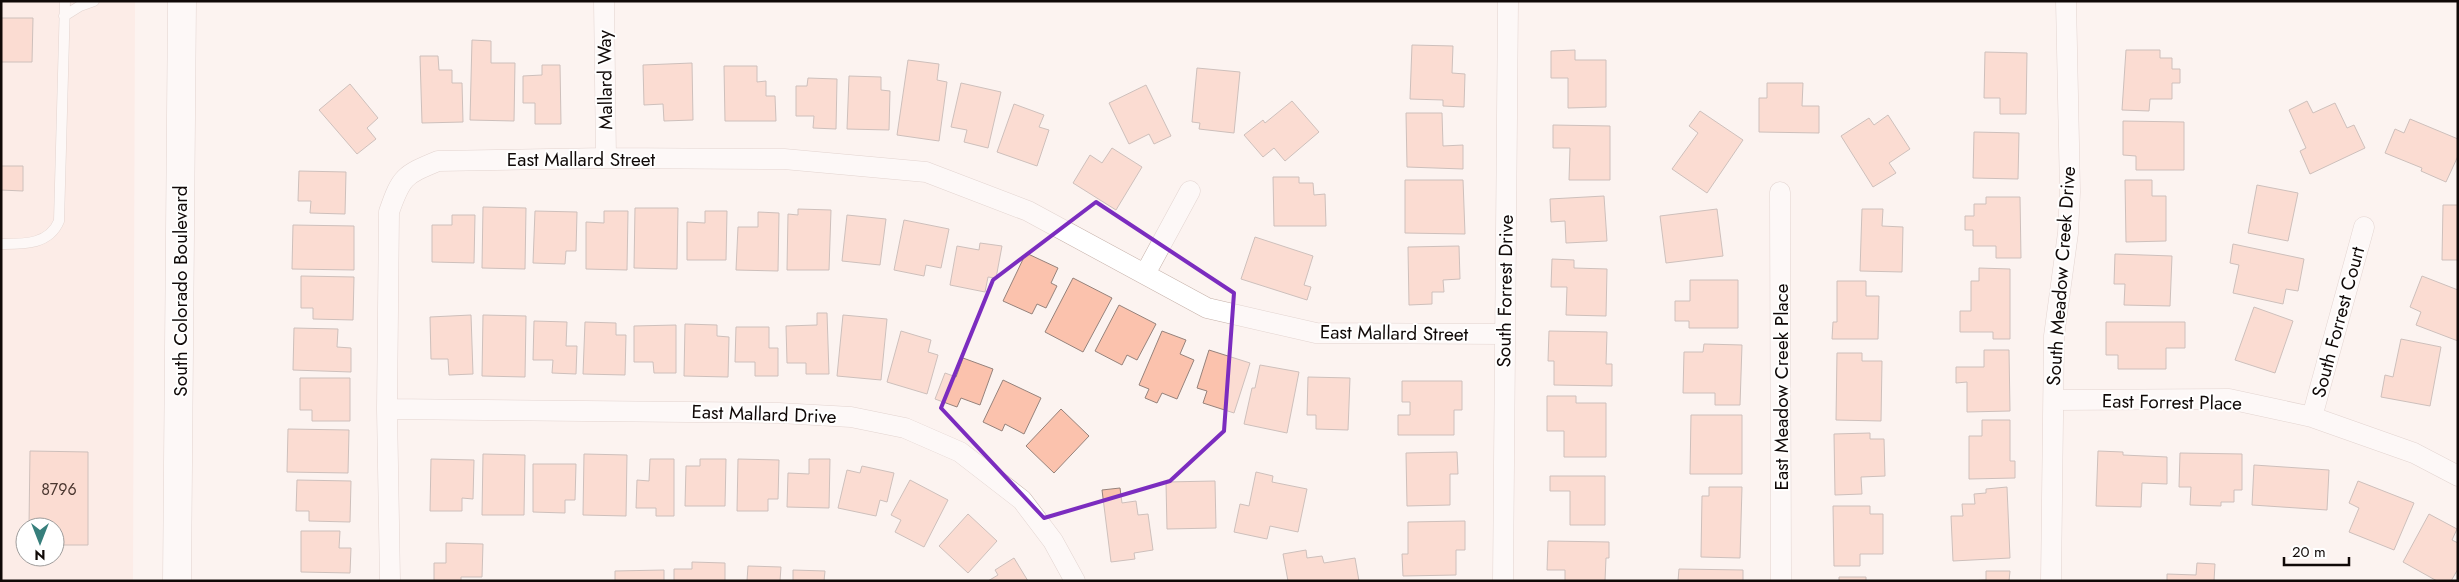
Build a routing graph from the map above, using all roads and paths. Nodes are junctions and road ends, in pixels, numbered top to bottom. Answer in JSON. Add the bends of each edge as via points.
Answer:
{"nodes":[{"id":1,"x":65,"y":1,"type":"edge"},
{"id":2,"x":94,"y":1,"type":"edge"},
{"id":3,"x":182,"y":1,"type":"edge"},
{"id":4,"x":604,"y":1,"type":"edge"},
{"id":5,"x":1508,"y":1,"type":"edge"},
{"id":6,"x":2066,"y":1,"type":"edge"},
{"id":7,"x":64,"y":16,"type":"junction"},
{"id":8,"x":606,"y":158,"type":"junction"},
{"id":9,"x":1190,"y":191,"type":"dead end"},
{"id":10,"x":1780,"y":192,"type":"dead end"},
{"id":11,"x":2364,"y":227,"type":"dead end"},
{"id":12,"x":1,"y":244,"type":"edge"},
{"id":13,"x":1145,"y":274,"type":"junction"},
{"id":14,"x":1504,"y":334,"type":"junction"},
{"id":15,"x":2054,"y":400,"type":"junction"},
{"id":16,"x":387,"y":409,"type":"junction"},
{"id":17,"x":2312,"y":416,"type":"junction"},
{"id":18,"x":2458,"y":476,"type":"edge"},
{"id":19,"x":177,"y":581,"type":"edge"},
{"id":20,"x":390,"y":581,"type":"edge"},
{"id":21,"x":1075,"y":581,"type":"edge"},
{"id":22,"x":1503,"y":581,"type":"edge"},
{"id":23,"x":1781,"y":581,"type":"edge"},
{"id":24,"x":2052,"y":581,"type":"edge"}],
"edges":[{"from":1,"to":7,"type":"lane"},
{"from":2,"to":7,"type":"lane"},
{"from":3,"to":19,"type":"main road","name":"South Colorado Boulevard"},
{"from":4,"to":8,"type":"street","name":"Mallard Way"},
{"from":5,"to":14,"type":"street","name":"South Forrest Drive"},
{"from":6,"to":15,"type":"street","name":"South Meadow Creek Drive","via":[[2070,192],[2068,233],[2054,336]]},
{"from":7,"to":12,"type":"lane","via":[[59,221],[53,232],[37,242]]},
{"from":8,"to":13,"type":"street","name":"East Mallard Street","via":[[784,160],[926,172],[1028,211]]},
{"from":8,"to":16,"type":"street","name":"East Mallard Street","via":[[438,161],[418,169],[399,183],[389,212]]},
{"from":9,"to":13,"type":"street"},
{"from":10,"to":23,"type":"street","name":"East Meadow Creek Place"},
{"from":11,"to":17,"type":"street","name":"South Forrest Court"},
{"from":13,"to":14,"type":"street","name":"East Mallard Street","via":[[1207,308],[1316,333]]},
{"from":14,"to":22,"type":"street","name":"South Forrest Drive"},
{"from":15,"to":17,"type":"street","name":"East Forrest Place","via":[[2229,400]]},
{"from":15,"to":24,"type":"street","name":"South Meadow Creek Drive"},
{"from":16,"to":20,"type":"street","name":"East Mallard Street"},
{"from":16,"to":21,"type":"street","name":"East Mallard Drive","via":[[779,413],[851,417],[904,428],[960,452],[1022,500],[1053,541]]},
{"from":17,"to":18,"type":"street","name":"East Forrest Place","via":[[2414,453]]}]}
